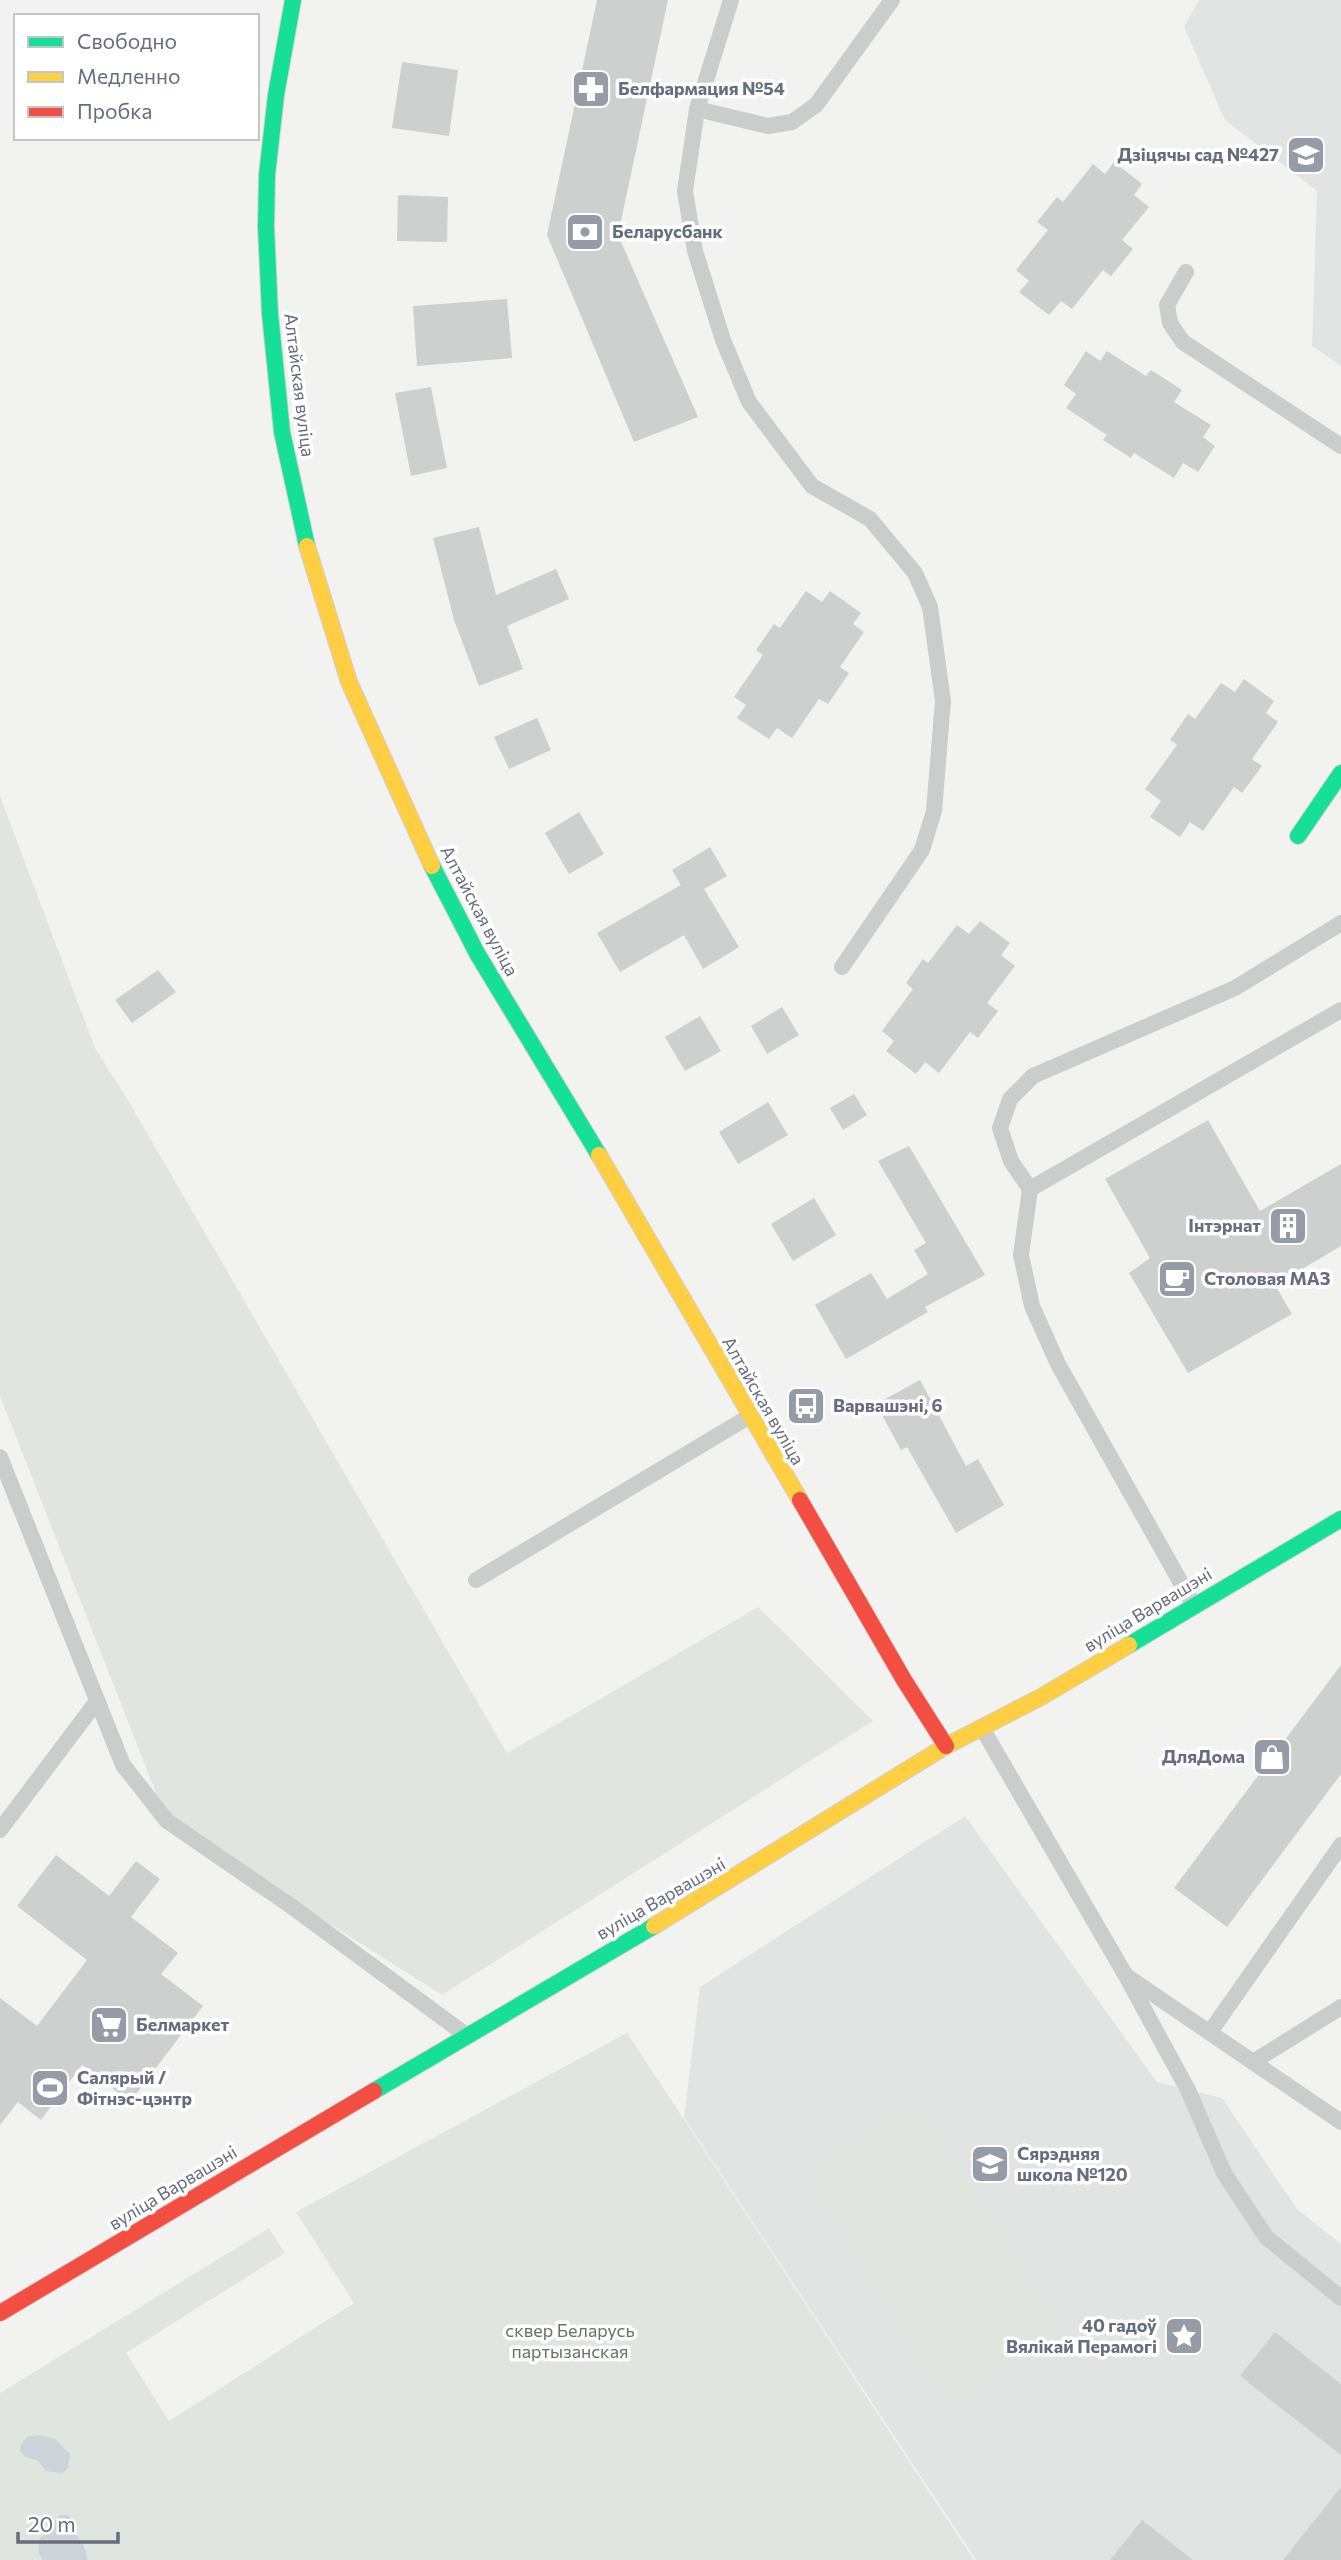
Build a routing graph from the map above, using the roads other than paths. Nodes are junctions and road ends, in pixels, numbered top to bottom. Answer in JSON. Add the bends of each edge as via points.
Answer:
{"nodes":[{"id":1,"x":293,"y":0,"type":"edge"},
{"id":2,"x":730,"y":0,"type":"edge"},
{"id":3,"x":892,"y":0,"type":"edge"},
{"id":4,"x":697,"y":109,"type":"junction"},
{"id":5,"x":1186,"y":272,"type":"dead end"},
{"id":6,"x":1341,"y":446,"type":"edge"},
{"id":7,"x":1341,"y":774,"type":"edge"},
{"id":8,"x":1298,"y":836,"type":"dead end"},
{"id":9,"x":1341,"y":923,"type":"edge"},
{"id":10,"x":842,"y":967,"type":"dead end"},
{"id":11,"x":1341,"y":1010,"type":"edge"},
{"id":12,"x":1030,"y":1189,"type":"junction"},
{"id":13,"x":750,"y":1416,"type":"junction"},
{"id":14,"x":0,"y":1458,"type":"edge"},
{"id":15,"x":1341,"y":1518,"type":"edge"},
{"id":16,"x":476,"y":1580,"type":"dead end"},
{"id":17,"x":1194,"y":1606,"type":"junction"},
{"id":18,"x":97,"y":1701,"type":"junction"},
{"id":19,"x":981,"y":1727,"type":"junction"},
{"id":20,"x":946,"y":1746,"type":"junction"},
{"id":21,"x":0,"y":1830,"type":"edge"},
{"id":22,"x":1341,"y":1846,"type":"edge"},
{"id":23,"x":1126,"y":1976,"type":"junction"},
{"id":24,"x":1341,"y":2007,"type":"edge"},
{"id":25,"x":1210,"y":2032,"type":"junction"},
{"id":26,"x":467,"y":2036,"type":"junction"},
{"id":27,"x":1253,"y":2062,"type":"junction"},
{"id":28,"x":1341,"y":2122,"type":"edge"},
{"id":29,"x":1341,"y":2298,"type":"edge"},
{"id":30,"x":0,"y":2313,"type":"edge"}],
"edges":[{"from":1,"to":13,"type":"main road","name":"Алтайская вуліца","via":[[267,175],[270,314],[284,445],[311,564],[349,682],[422,845],[478,955]]},
{"from":2,"to":4,"type":"lane"},
{"from":3,"to":4,"type":"lane","via":[[816,105],[792,122],[768,126]]},
{"from":4,"to":10,"type":"lane","via":[[685,191],[695,251],[723,340],[750,402],[812,486],[870,519],[915,573],[930,607],[943,701],[934,811],[922,850]]},
{"from":5,"to":6,"type":"lane","via":[[1167,306],[1170,323],[1183,342]]},
{"from":7,"to":8,"type":"main road"},
{"from":9,"to":12,"type":"lane","via":[[1235,988],[1033,1076],[1010,1099],[1000,1128],[1011,1161]]},
{"from":11,"to":12,"type":"lane"},
{"from":12,"to":17,"type":"lane","via":[[1021,1255],[1032,1306],[1058,1364]]},
{"from":13,"to":16,"type":"lane"},
{"from":13,"to":20,"type":"main road","name":"Алтайская вуліца"},
{"from":14,"to":18,"type":"lane"},
{"from":15,"to":17,"type":"main road","name":"вуліца Варвашэні"},
{"from":17,"to":19,"type":"main road","name":"вуліца Варвашэні","via":[[1041,1697]]},
{"from":18,"to":21,"type":"lane"},
{"from":18,"to":26,"type":"lane","via":[[123,1765],[167,1821]]},
{"from":19,"to":20,"type":"main road","name":"вуліца Варвашэні"},
{"from":19,"to":23,"type":"lane"},
{"from":20,"to":26,"type":"main road","name":"вуліца Варвашэні","via":[[732,1881]]},
{"from":22,"to":25,"type":"lane"},
{"from":23,"to":25,"type":"lane"},
{"from":23,"to":29,"type":"lane","via":[[1188,2090],[1224,2173],[1266,2237]]},
{"from":24,"to":27,"type":"lane"},
{"from":25,"to":27,"type":"lane"},
{"from":26,"to":30,"type":"main road","name":"вуліца Варвашэні"},
{"from":27,"to":28,"type":"lane"}]}
